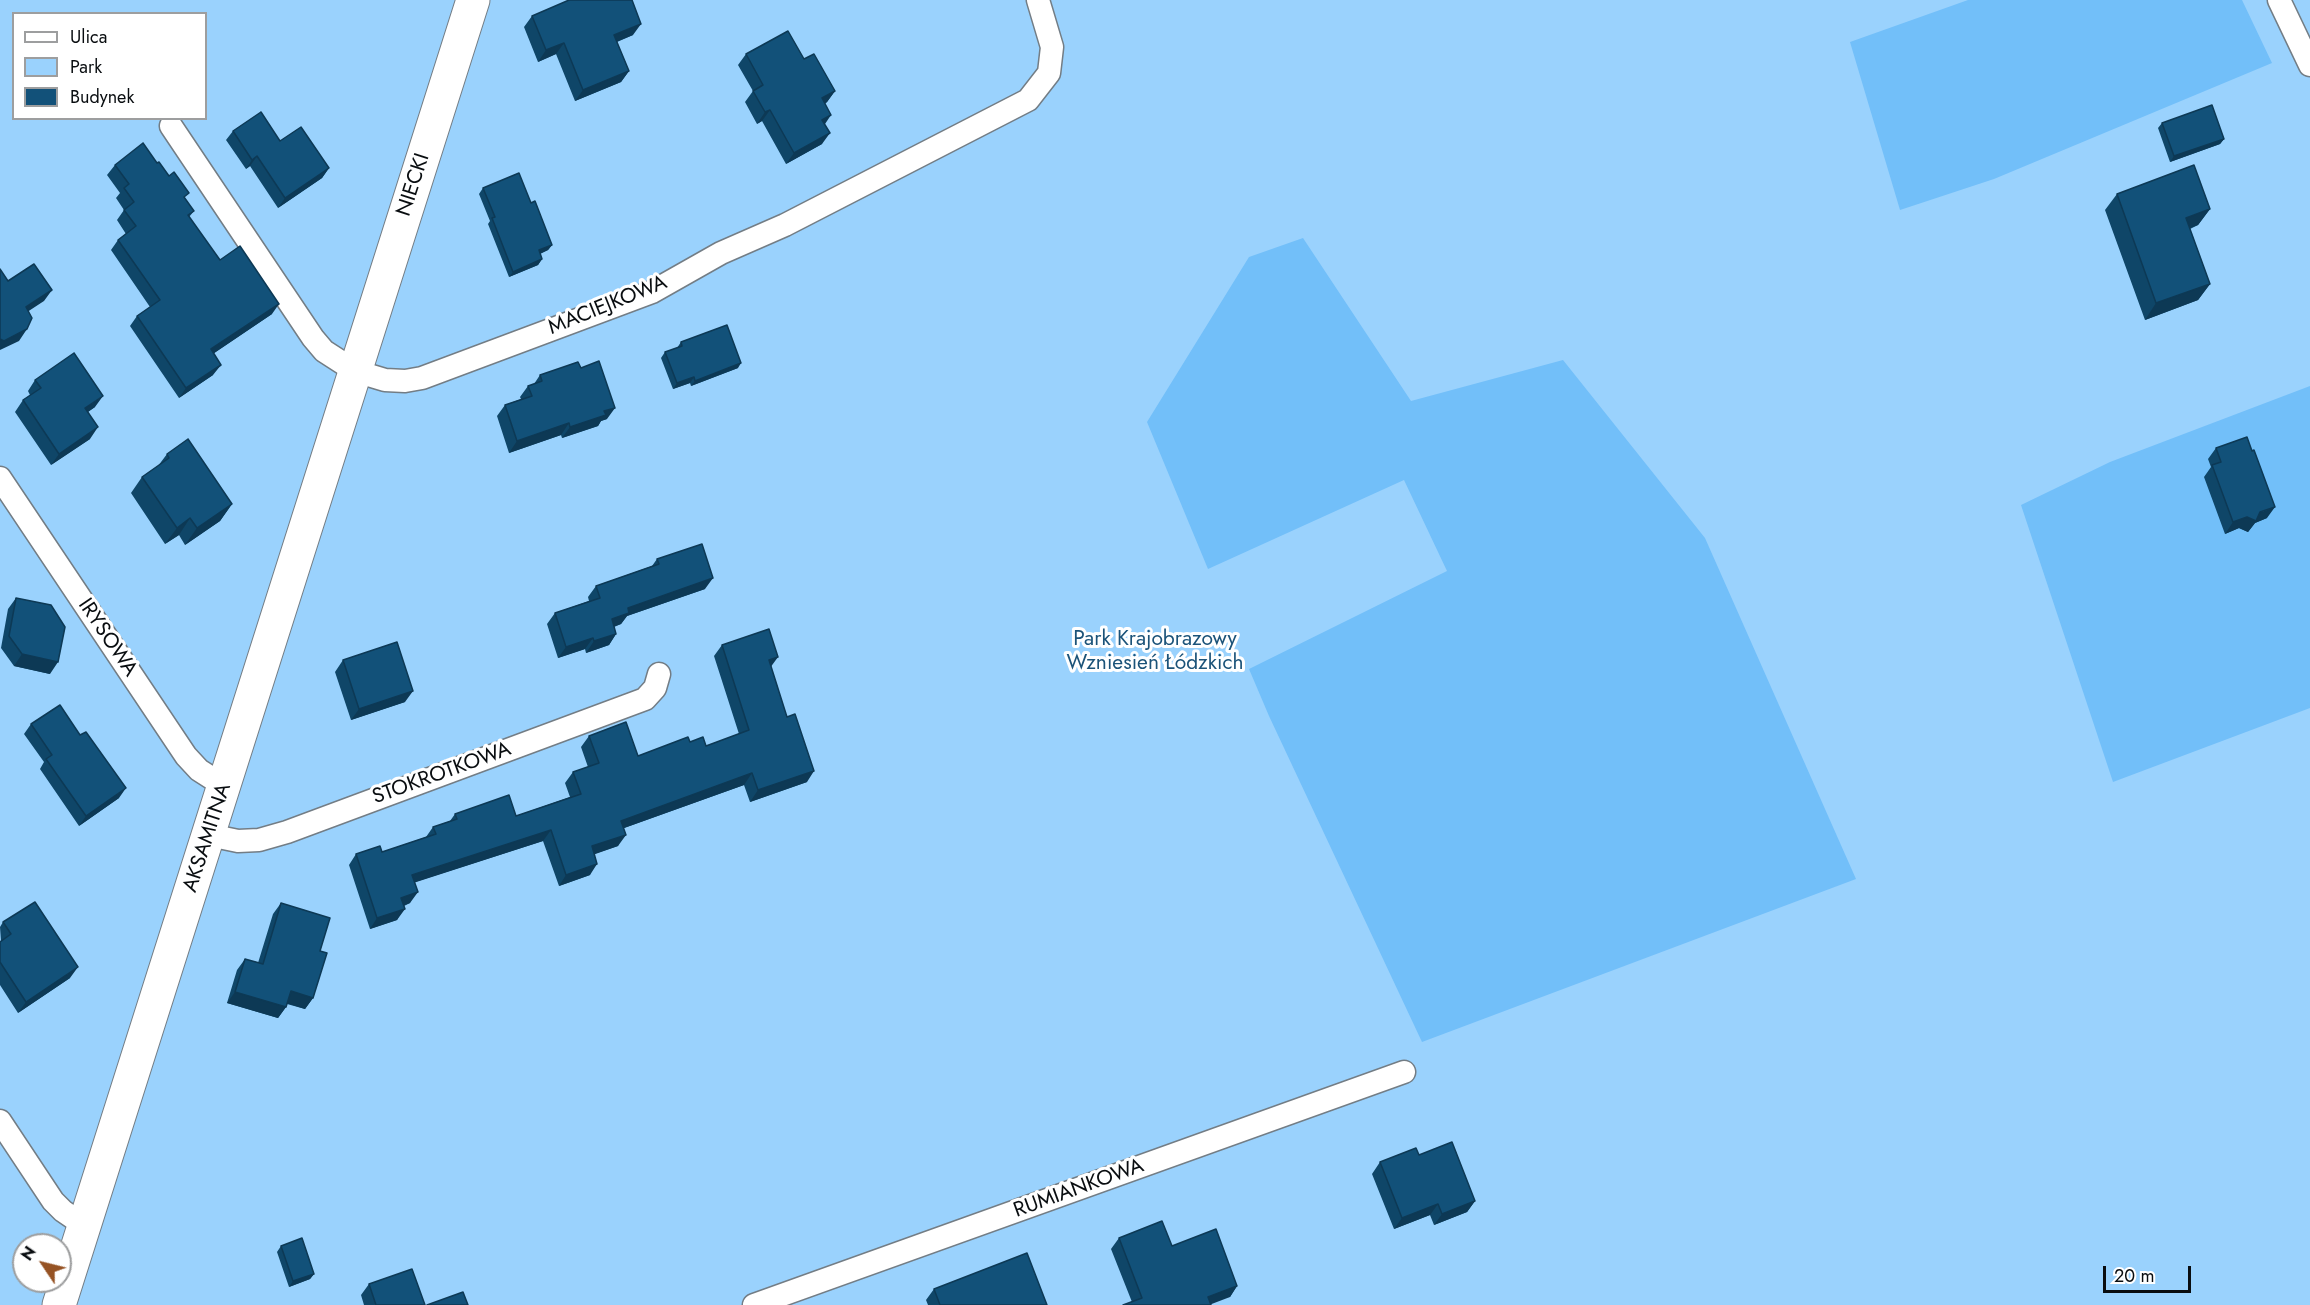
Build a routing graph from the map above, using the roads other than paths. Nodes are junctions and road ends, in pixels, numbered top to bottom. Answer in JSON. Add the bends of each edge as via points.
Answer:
{"nodes":[{"id":1,"x":473,"y":0,"type":"edge"},
{"id":2,"x":1038,"y":0,"type":"edge"},
{"id":3,"x":2279,"y":0,"type":"edge"},
{"id":4,"x":2310,"y":65,"type":"edge"},
{"id":5,"x":171,"y":126,"type":"dead end"},
{"id":6,"x":355,"y":371,"type":"junction"},
{"id":7,"x":0,"y":478,"type":"edge"},
{"id":8,"x":659,"y":674,"type":"dead end"},
{"id":9,"x":224,"y":786,"type":"junction"},
{"id":10,"x":208,"y":835,"type":"junction"},
{"id":11,"x":1404,"y":1072,"type":"dead end"},
{"id":12,"x":0,"y":1122,"type":"edge"},
{"id":13,"x":85,"y":1226,"type":"junction"},
{"id":14,"x":59,"y":1305,"type":"edge"},
{"id":15,"x":754,"y":1305,"type":"edge"}],
"edges":[{"from":1,"to":6,"type":"street","name":"NIECKI"},
{"from":2,"to":6,"type":"street","name":"MACIEJKOWA","via":[[1052,47],[1049,73],[1028,100],[652,292],[422,378],[385,380]]},
{"from":3,"to":4,"type":"street"},
{"from":5,"to":6,"type":"street","name":"MACIEJKOWA","via":[[313,338],[335,360]]},
{"from":6,"to":9,"type":"street","name":"AKSAMITNA"},
{"from":7,"to":9,"type":"street","name":"IRYSOWA","via":[[186,756]]},
{"from":8,"to":10,"type":"street","name":"STOKROTKOWA","via":[[655,688],[645,699],[287,832],[238,841]]},
{"from":9,"to":10,"type":"street","name":"AKSAMITNA"},
{"from":10,"to":13,"type":"street","name":"AKSAMITNA"},
{"from":11,"to":15,"type":"street","name":"RUMIANKOWA"},
{"from":12,"to":13,"type":"street","via":[[53,1201]]},
{"from":13,"to":14,"type":"street","name":"AKSAMITNA"}]}
